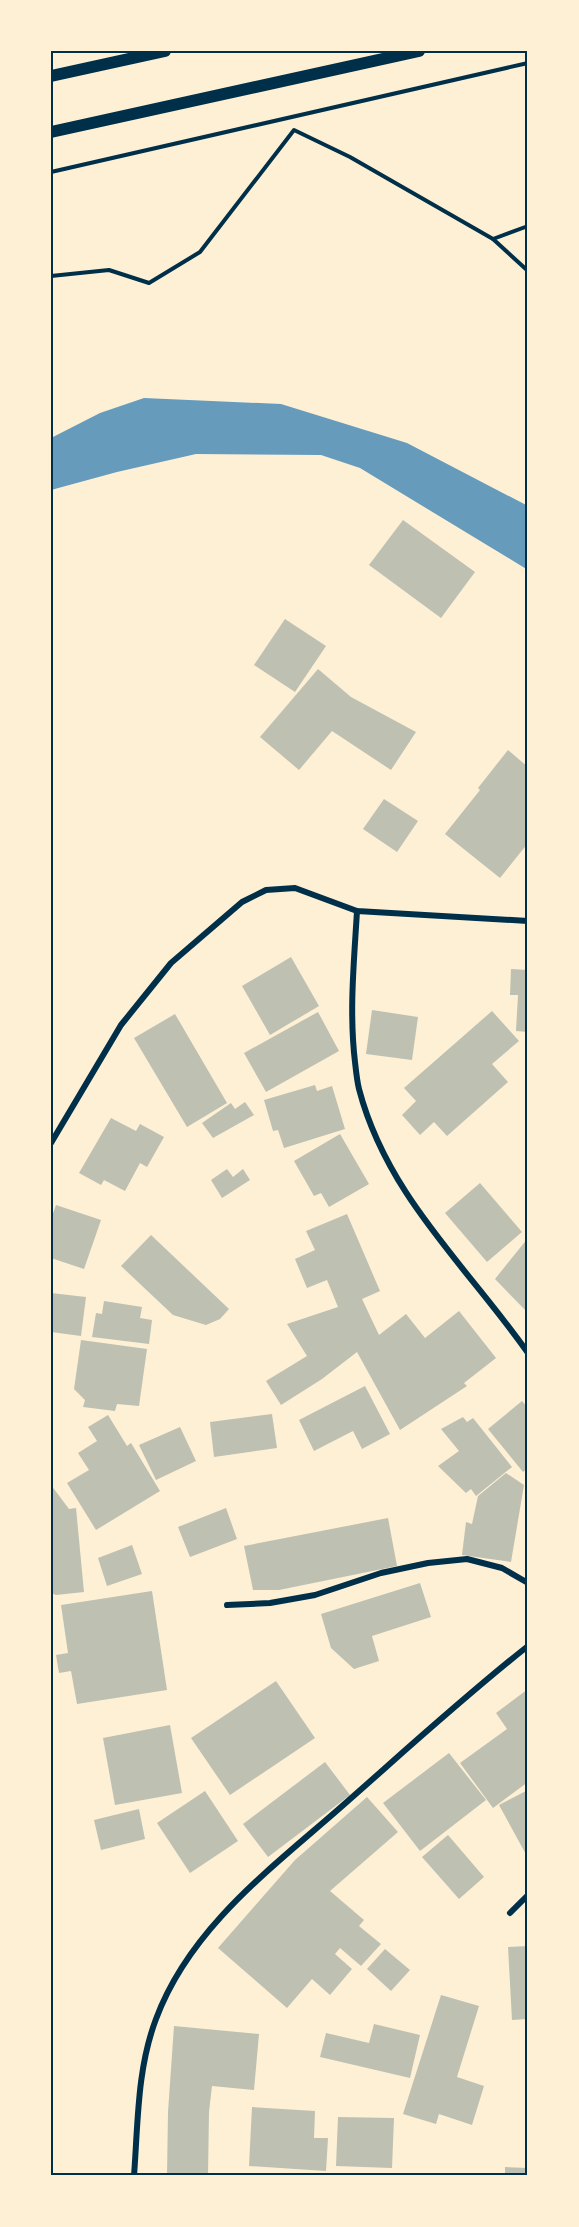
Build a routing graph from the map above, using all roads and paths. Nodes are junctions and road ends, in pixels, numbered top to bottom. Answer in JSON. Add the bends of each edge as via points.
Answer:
{"nodes":[{"id":1,"x":165,"y":51,"type":"edge"},
{"id":2,"x":419,"y":51,"type":"edge"},
{"id":3,"x":528,"y":63,"type":"edge"},
{"id":4,"x":51,"y":76,"type":"edge"},
{"id":5,"x":51,"y":132,"type":"edge"},
{"id":6,"x":51,"y":172,"type":"edge"},
{"id":7,"x":528,"y":226,"type":"edge"},
{"id":8,"x":493,"y":239,"type":"junction"},
{"id":9,"x":528,"y":271,"type":"edge"},
{"id":10,"x":51,"y":276,"type":"edge"},
{"id":11,"x":357,"y":912,"type":"junction"},
{"id":12,"x":528,"y":921,"type":"edge"},
{"id":13,"x":51,"y":1143,"type":"edge"},
{"id":14,"x":528,"y":1353,"type":"edge"},
{"id":15,"x":528,"y":1583,"type":"edge"},
{"id":16,"x":227,"y":1605,"type":"dead end"},
{"id":17,"x":528,"y":1646,"type":"edge"},
{"id":18,"x":528,"y":1895,"type":"edge"},
{"id":19,"x":510,"y":1913,"type":"dead end"},
{"id":20,"x":134,"y":2176,"type":"edge"}],
"edges":[{"from":1,"to":4,"type":"main road"},
{"from":2,"to":5,"type":"main road"},
{"from":3,"to":6,"type":"path"},
{"from":7,"to":8,"type":"path"},
{"from":8,"to":9,"type":"path"},
{"from":8,"to":10,"type":"path","via":[[350,157],[294,130],[200,252],[149,283],[109,270]]},
{"from":11,"to":12,"type":"street"},
{"from":11,"to":13,"type":"street","via":[[295,888],[266,890],[242,902],[171,963],[135,1007]]},
{"from":11,"to":14,"type":"street","via":[[351,1028],[358,1088],[381,1152],[418,1214]]},
{"from":15,"to":16,"type":"street","via":[[502,1568],[467,1559],[381,1573],[315,1595]]},
{"from":17,"to":20,"type":"street","via":[[219,1917],[182,1965],[156,2019],[142,2068]]},
{"from":18,"to":19,"type":"street"}]}
